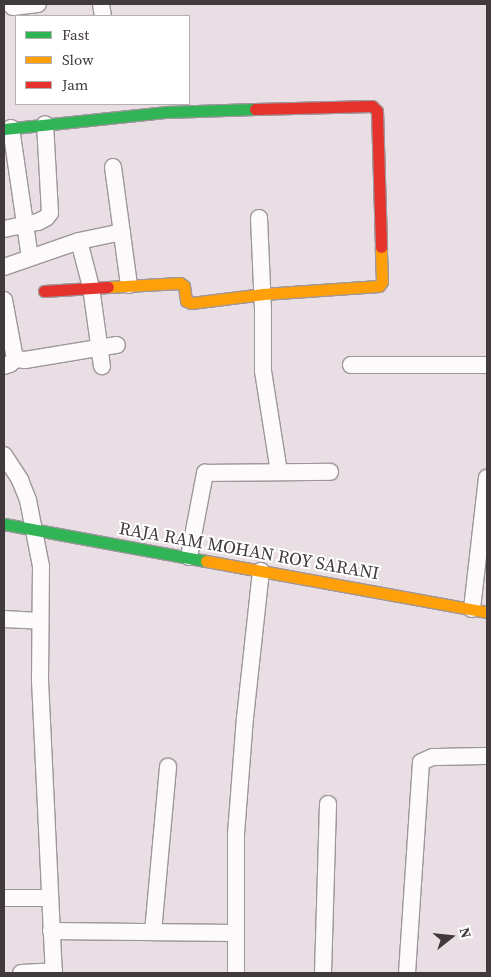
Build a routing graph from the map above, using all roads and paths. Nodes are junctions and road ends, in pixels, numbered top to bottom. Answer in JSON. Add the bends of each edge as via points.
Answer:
{"nodes":[{"id":1,"x":10,"y":4,"type":"edge"},
{"id":2,"x":38,"y":4,"type":"edge"},
{"id":3,"x":102,"y":111,"type":"edge"},
{"id":4,"x":45,"y":124,"type":"junction"},
{"id":5,"x":7,"y":128,"type":"edge"},
{"id":6,"x":113,"y":167,"type":"dead end"},
{"id":7,"x":258,"y":218,"type":"dead end"},
{"id":8,"x":24,"y":225,"type":"junction"},
{"id":9,"x":4,"y":229,"type":"edge"},
{"id":10,"x":122,"y":232,"type":"junction"},
{"id":11,"x":78,"y":241,"type":"junction"},
{"id":12,"x":30,"y":258,"type":"junction"},
{"id":13,"x":4,"y":267,"type":"edge"},
{"id":14,"x":129,"y":285,"type":"junction"},
{"id":15,"x":90,"y":287,"type":"junction"},
{"id":16,"x":44,"y":291,"type":"dead end"},
{"id":17,"x":262,"y":294,"type":"junction"},
{"id":18,"x":4,"y":300,"type":"edge"},
{"id":19,"x":117,"y":345,"type":"dead end"},
{"id":20,"x":100,"y":348,"type":"junction"},
{"id":21,"x":9,"y":362,"type":"edge"},
{"id":22,"x":351,"y":365,"type":"dead end"},
{"id":23,"x":487,"y":365,"type":"edge"},
{"id":24,"x":102,"y":366,"type":"dead end"},
{"id":25,"x":4,"y":454,"type":"edge"},
{"id":26,"x":279,"y":472,"type":"junction"},
{"id":27,"x":330,"y":472,"type":"dead end"},
{"id":28,"x":487,"y":478,"type":"edge"},
{"id":29,"x":4,"y":524,"type":"edge"},
{"id":30,"x":36,"y":529,"type":"junction"},
{"id":31,"x":188,"y":557,"type":"junction"},
{"id":32,"x":261,"y":571,"type":"junction"},
{"id":33,"x":480,"y":610,"type":"edge"},
{"id":34,"x":4,"y":619,"type":"edge"},
{"id":35,"x":40,"y":621,"type":"junction"},
{"id":36,"x":487,"y":756,"type":"edge"},
{"id":37,"x":168,"y":767,"type":"dead end"},
{"id":38,"x":328,"y":804,"type":"dead end"},
{"id":39,"x":4,"y":898,"type":"edge"},
{"id":40,"x":50,"y":898,"type":"junction"},
{"id":41,"x":51,"y":931,"type":"junction"},
{"id":42,"x":153,"y":932,"type":"junction"},
{"id":43,"x":234,"y":933,"type":"junction"},
{"id":44,"x":54,"y":972,"type":"edge"},
{"id":45,"x":20,"y":973,"type":"edge"},
{"id":46,"x":236,"y":973,"type":"edge"},
{"id":47,"x":323,"y":973,"type":"edge"},
{"id":48,"x":407,"y":973,"type":"edge"}],
"edges":[{"from":1,"to":2,"type":"street","via":[[13,7]]},
{"from":3,"to":4,"type":"street"},
{"from":3,"to":17,"type":"street","via":[[375,108],[381,285]]},
{"from":4,"to":5,"type":"street"},
{"from":4,"to":8,"type":"street","via":[[50,213],[46,218]]},
{"from":5,"to":8,"type":"street"},
{"from":6,"to":10,"type":"street"},
{"from":7,"to":17,"type":"street"},
{"from":8,"to":9,"type":"street"},
{"from":8,"to":12,"type":"street"},
{"from":10,"to":11,"type":"street"},
{"from":10,"to":14,"type":"street"},
{"from":11,"to":12,"type":"street"},
{"from":11,"to":15,"type":"street"},
{"from":12,"to":13,"type":"street"},
{"from":14,"to":15,"type":"street"},
{"from":14,"to":17,"type":"street","via":[[180,283],[184,286],[186,301],[191,303]]},
{"from":15,"to":16,"type":"street"},
{"from":15,"to":20,"type":"street"},
{"from":17,"to":26,"type":"street","via":[[263,370]]},
{"from":18,"to":21,"type":"street"},
{"from":19,"to":20,"type":"street"},
{"from":20,"to":21,"type":"street"},
{"from":20,"to":24,"type":"street"},
{"from":22,"to":23,"type":"street"},
{"from":25,"to":30,"type":"street","via":[[24,489]]},
{"from":26,"to":27,"type":"street"},
{"from":26,"to":31,"type":"street","via":[[205,472]]},
{"from":28,"to":33,"type":"street"},
{"from":29,"to":30,"type":"street","name":"RAJA RAM MOHAN ROY SARANI"},
{"from":30,"to":31,"type":"street","name":"RAJA RAM MOHAN ROY SARANI"},
{"from":30,"to":35,"type":"street","via":[[41,566]]},
{"from":31,"to":32,"type":"street","name":"RAJA RAM MOHAN ROY SARANI"},
{"from":32,"to":33,"type":"street","name":"RAJA RAM MOHAN ROY SARANI"},
{"from":32,"to":43,"type":"street","via":[[239,785]]},
{"from":34,"to":35,"type":"street"},
{"from":35,"to":40,"type":"street","via":[[40,698]]},
{"from":36,"to":48,"type":"street","via":[[433,757],[421,762]]},
{"from":37,"to":42,"type":"street"},
{"from":38,"to":47,"type":"street"},
{"from":39,"to":40,"type":"street"},
{"from":40,"to":41,"type":"street"},
{"from":41,"to":42,"type":"street"},
{"from":41,"to":44,"type":"street"},
{"from":42,"to":43,"type":"street"},
{"from":43,"to":46,"type":"street"},
{"from":44,"to":45,"type":"street"}]}
